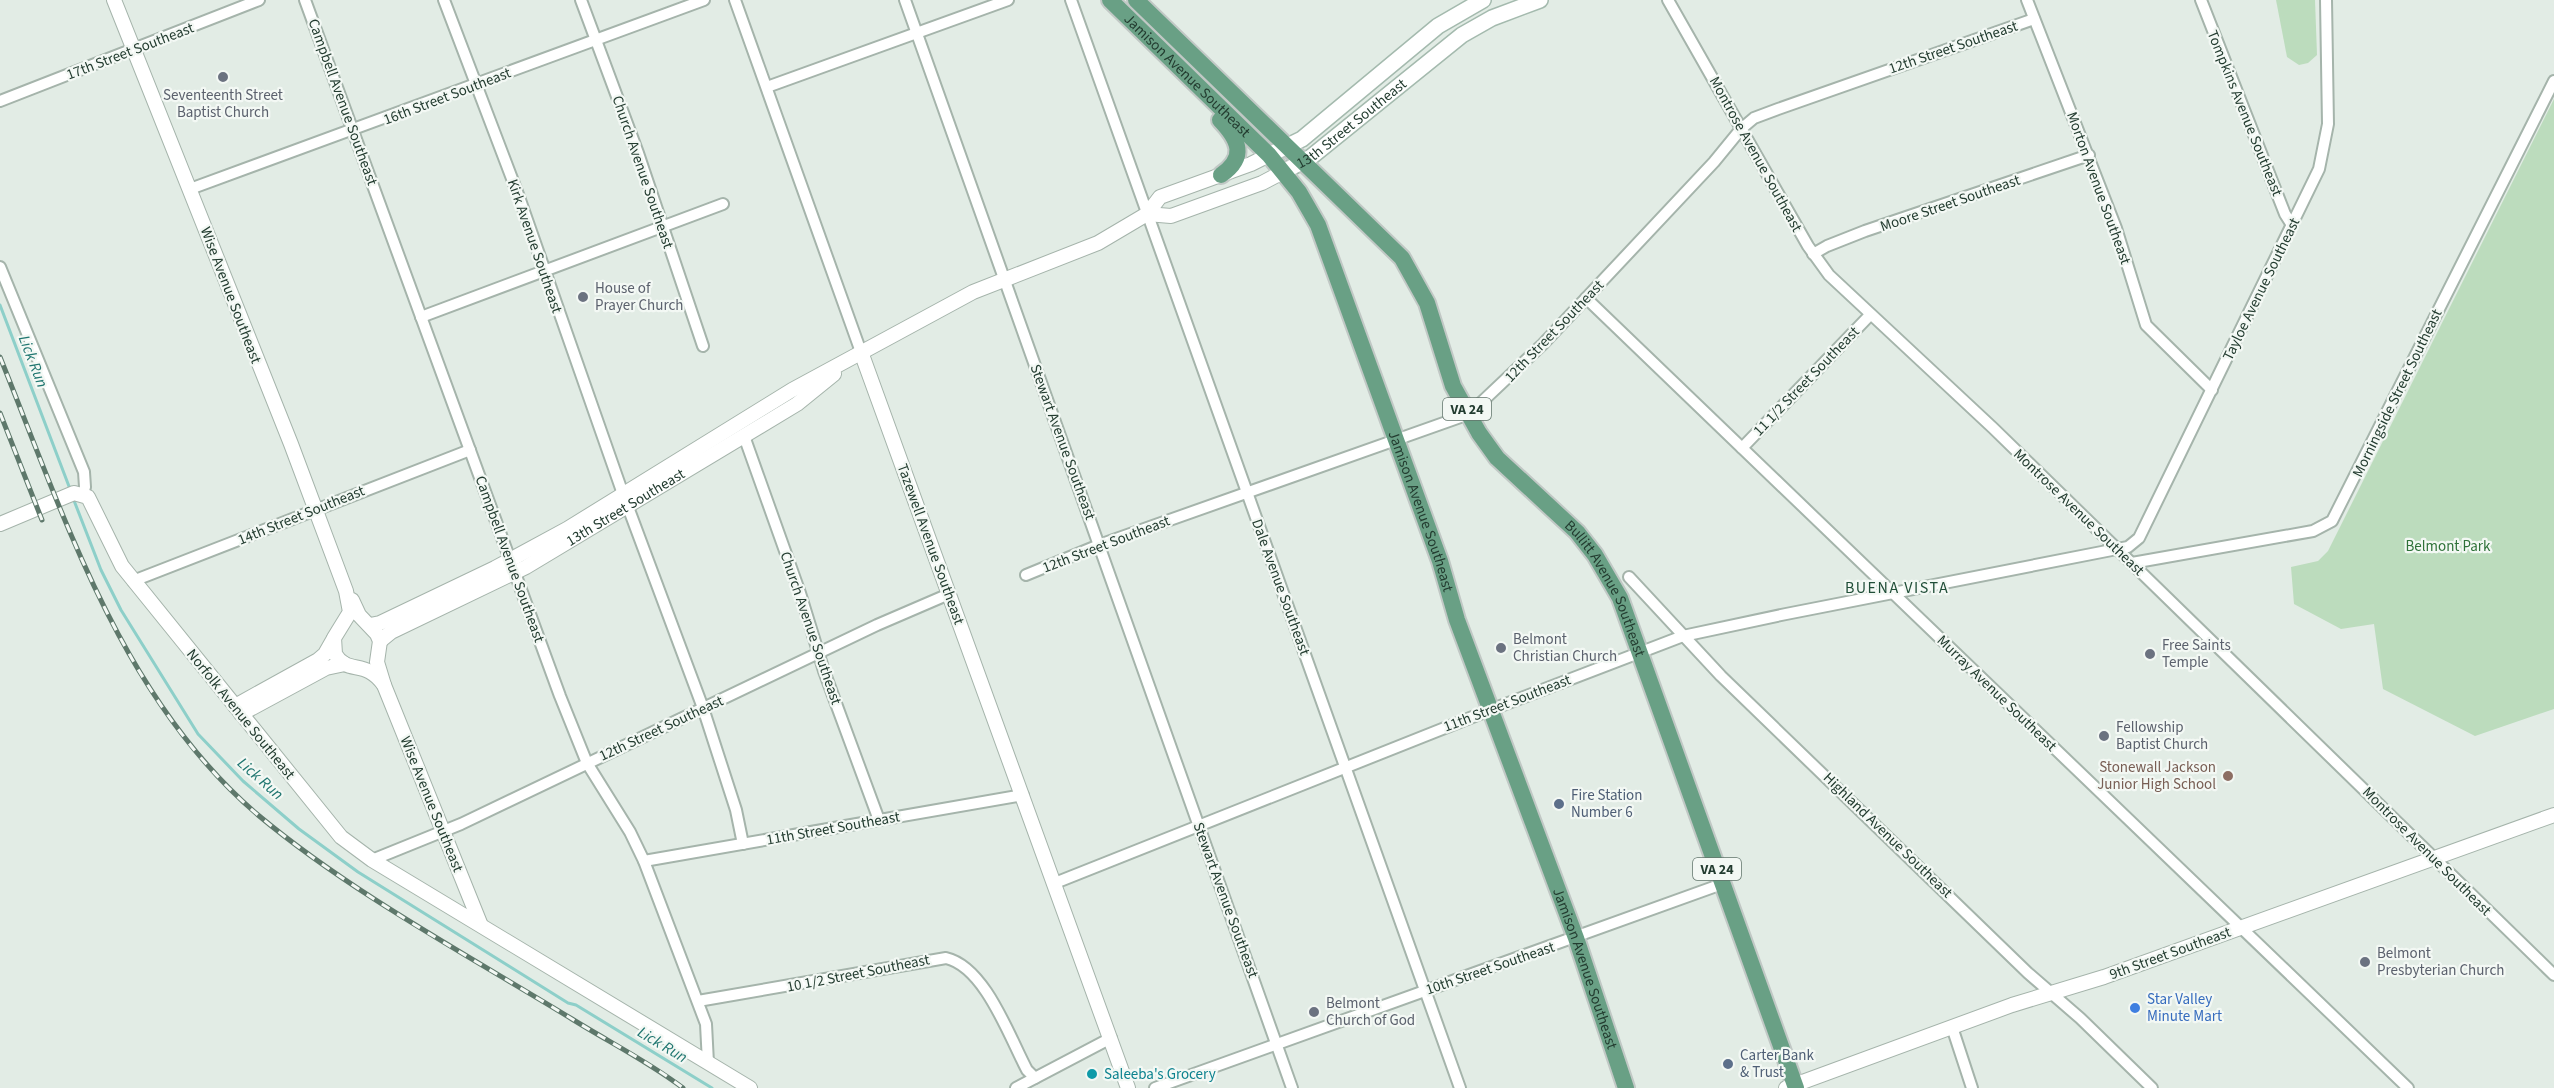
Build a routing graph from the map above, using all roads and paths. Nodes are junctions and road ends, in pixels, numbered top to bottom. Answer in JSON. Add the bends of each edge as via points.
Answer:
{"nodes":[{"id":1,"x":114,"y":0,"type":"edge"},
{"id":2,"x":259,"y":0,"type":"edge"},
{"id":3,"x":305,"y":0,"type":"edge"},
{"id":4,"x":444,"y":0,"type":"edge"},
{"id":5,"x":581,"y":0,"type":"edge"},
{"id":6,"x":704,"y":0,"type":"edge"},
{"id":7,"x":735,"y":0,"type":"edge"},
{"id":8,"x":905,"y":0,"type":"edge"},
{"id":9,"x":1008,"y":0,"type":"edge"},
{"id":10,"x":1071,"y":0,"type":"edge"},
{"id":11,"x":1110,"y":0,"type":"edge"},
{"id":12,"x":1136,"y":0,"type":"edge"},
{"id":13,"x":1483,"y":0,"type":"edge"},
{"id":14,"x":1540,"y":0,"type":"edge"},
{"id":15,"x":1668,"y":0,"type":"edge"},
{"id":16,"x":2027,"y":0,"type":"edge"},
{"id":17,"x":2201,"y":0,"type":"edge"},
{"id":18,"x":2326,"y":0,"type":"edge"},
{"id":19,"x":2034,"y":19,"type":"junction"},
{"id":20,"x":916,"y":33,"type":"junction"},
{"id":21,"x":596,"y":40,"type":"junction"},
{"id":22,"x":134,"y":49,"type":"junction"},
{"id":23,"x":2554,"y":81,"type":"edge"},
{"id":24,"x":1196,"y":82,"type":"junction"},
{"id":25,"x":477,"y":84,"type":"junction"},
{"id":26,"x":767,"y":87,"type":"junction"},
{"id":27,"x":0,"y":101,"type":"edge"},
{"id":28,"x":1741,"y":129,"type":"junction"},
{"id":29,"x":353,"y":131,"type":"junction"},
{"id":30,"x":1288,"y":146,"type":"junction"},
{"id":31,"x":1269,"y":155,"type":"junction"},
{"id":32,"x":2089,"y":155,"type":"junction"},
{"id":33,"x":1303,"y":161,"type":"junction"},
{"id":34,"x":1283,"y":172,"type":"junction"},
{"id":35,"x":1221,"y":175,"type":"junction"},
{"id":36,"x":190,"y":189,"type":"junction"},
{"id":37,"x":723,"y":204,"type":"dead end"},
{"id":38,"x":1147,"y":214,"type":"junction"},
{"id":39,"x":2292,"y":225,"type":"junction"},
{"id":40,"x":663,"y":228,"type":"junction"},
{"id":41,"x":1813,"y":254,"type":"junction"},
{"id":42,"x":0,"y":267,"type":"edge"},
{"id":43,"x":544,"y":271,"type":"junction"},
{"id":44,"x":1004,"y":278,"type":"junction"},
{"id":45,"x":1586,"y":298,"type":"junction"},
{"id":46,"x":1870,"y":315,"type":"junction"},
{"id":47,"x":420,"y":317,"type":"junction"},
{"id":48,"x":703,"y":346,"type":"dead end"},
{"id":49,"x":861,"y":352,"type":"junction"},
{"id":50,"x":2212,"y":390,"type":"junction"},
{"id":51,"x":1469,"y":414,"type":"junction"},
{"id":52,"x":744,"y":436,"type":"junction"},
{"id":53,"x":1396,"y":439,"type":"junction"},
{"id":54,"x":1742,"y":448,"type":"junction"},
{"id":55,"x":470,"y":450,"type":"junction"},
{"id":56,"x":1248,"y":492,"type":"junction"},
{"id":57,"x":83,"y":494,"type":"junction"},
{"id":58,"x":625,"y":500,"type":"junction"},
{"id":59,"x":315,"y":509,"type":"junction"},
{"id":60,"x":0,"y":524,"type":"edge"},
{"id":61,"x":1099,"y":545,"type":"junction"},
{"id":62,"x":2117,"y":549,"type":"junction"},
{"id":63,"x":2132,"y":563,"type":"junction"},
{"id":64,"x":512,"y":567,"type":"junction"},
{"id":65,"x":1026,"y":575,"type":"dead end"},
{"id":66,"x":1629,"y":576,"type":"dead end"},
{"id":67,"x":133,"y":581,"type":"junction"},
{"id":68,"x":346,"y":591,"type":"junction"},
{"id":69,"x":1892,"y":593,"type":"junction"},
{"id":70,"x":949,"y":594,"type":"junction"},
{"id":71,"x":368,"y":623,"type":"junction"},
{"id":72,"x":342,"y":626,"type":"junction"},
{"id":73,"x":1683,"y":636,"type":"junction"},
{"id":74,"x":334,"y":639,"type":"junction"},
{"id":75,"x":379,"y":647,"type":"junction"},
{"id":76,"x":1640,"y":652,"type":"junction"},
{"id":77,"x":819,"y":653,"type":"junction"},
{"id":78,"x":352,"y":666,"type":"junction"},
{"id":79,"x":384,"y":685,"type":"junction"},
{"id":80,"x":703,"y":708,"type":"junction"},
{"id":81,"x":238,"y":710,"type":"junction"},
{"id":82,"x":1490,"y":710,"type":"junction"},
{"id":83,"x":587,"y":763,"type":"junction"},
{"id":84,"x":1346,"y":766,"type":"junction"},
{"id":85,"x":1023,"y":795,"type":"junction"},
{"id":86,"x":2554,"y":815,"type":"edge"},
{"id":87,"x":879,"y":820,"type":"junction"},
{"id":88,"x":1199,"y":825,"type":"junction"},
{"id":89,"x":442,"y":830,"type":"junction"},
{"id":90,"x":743,"y":844,"type":"junction"},
{"id":91,"x":2434,"y":858,"type":"junction"},
{"id":92,"x":372,"y":860,"type":"junction"},
{"id":93,"x":644,"y":861,"type":"junction"},
{"id":94,"x":1055,"y":883,"type":"junction"},
{"id":95,"x":1722,"y":884,"type":"junction"},
{"id":96,"x":480,"y":923,"type":"junction"},
{"id":97,"x":2241,"y":927,"type":"junction"},
{"id":98,"x":1576,"y":938,"type":"junction"},
{"id":99,"x":2554,"y":975,"type":"edge"},
{"id":100,"x":1426,"y":990,"type":"junction"},
{"id":101,"x":2052,"y":994,"type":"junction"},
{"id":102,"x":698,"y":1001,"type":"junction"},
{"id":103,"x":1952,"y":1027,"type":"junction"},
{"id":104,"x":1111,"y":1038,"type":"junction"},
{"id":105,"x":1277,"y":1044,"type":"junction"},
{"id":106,"x":708,"y":1063,"type":"junction"},
{"id":107,"x":1035,"y":1078,"type":"junction"},
{"id":108,"x":2148,"y":1086,"type":"edge"},
{"id":109,"x":1792,"y":1087,"type":"edge"},
{"id":110,"x":750,"y":1088,"type":"edge"},
{"id":111,"x":1016,"y":1088,"type":"edge"},
{"id":112,"x":1128,"y":1088,"type":"edge"},
{"id":113,"x":1155,"y":1088,"type":"edge"},
{"id":114,"x":1292,"y":1088,"type":"edge"},
{"id":115,"x":1460,"y":1088,"type":"edge"},
{"id":116,"x":1626,"y":1088,"type":"edge"},
{"id":117,"x":1972,"y":1088,"type":"edge"},
{"id":118,"x":2408,"y":1088,"type":"edge"}],
"edges":[{"from":1,"to":22,"type":"street","name":"Wise Avenue Southeast"},
{"from":2,"to":22,"type":"street","name":"17th Street Southeast"},
{"from":3,"to":29,"type":"street","name":"Campbell Avenue Southeast"},
{"from":4,"to":25,"type":"street","name":"Kirk Avenue Southeast"},
{"from":5,"to":21,"type":"street","name":"Church Avenue Southeast"},
{"from":6,"to":21,"type":"street","name":"16th Street Southeast"},
{"from":7,"to":26,"type":"street","name":"Tazewell Avenue Southeast"},
{"from":8,"to":20,"type":"street","name":"Stewart Avenue Southeast"},
{"from":9,"to":20,"type":"street"},
{"from":10,"to":38,"type":"street","name":"Dale Avenue Southeast"},
{"from":11,"to":24,"type":"main road","name":"Jamison Avenue Southeast"},
{"from":12,"to":30,"type":"main road","name":"Jamison Avenue Southeast","number":"VA 24"},
{"from":13,"to":30,"type":"main road","name":"13th Street Southeast","via":[[1438,26],[1302,139]]},
{"from":14,"to":33,"type":"main road","name":"13th Street Southeast","via":[[1492,18],[1462,35]]},
{"from":15,"to":28,"type":"street","name":"Montrose Avenue Southeast"},
{"from":16,"to":19,"type":"street","name":"Morton Avenue Southeast"},
{"from":17,"to":39,"type":"street","name":"Tompkins Avenue Southeast"},
{"from":18,"to":39,"type":"street","name":"Tayloe Avenue Southeast","via":[[2327,135],[2319,169]]},
{"from":19,"to":28,"type":"street","name":"12th Street Southeast","via":[[1778,108],[1754,118]]},
{"from":19,"to":32,"type":"street","name":"Morton Avenue Southeast"},
{"from":20,"to":26,"type":"street"},
{"from":20,"to":44,"type":"street","name":"Stewart Avenue Southeast"},
{"from":21,"to":25,"type":"street","name":"16th Street Southeast"},
{"from":21,"to":40,"type":"street","name":"Church Avenue Southeast"},
{"from":22,"to":27,"type":"street","name":"17th Street Southeast"},
{"from":22,"to":36,"type":"street","name":"Wise Avenue Southeast"},
{"from":23,"to":63,"type":"street","name":"Morningside Street Southeast","via":[[2332,521],[2313,531]]},
{"from":24,"to":31,"type":"main road","name":"Jamison Avenue Southeast"},
{"from":24,"to":35,"type":"main road","via":[[1207,108],[1230,130],[1237,143],[1234,164]]},
{"from":25,"to":29,"type":"street","name":"16th Street Southeast"},
{"from":25,"to":43,"type":"street","name":"Kirk Avenue Southeast"},
{"from":26,"to":49,"type":"street","name":"Tazewell Avenue Southeast"},
{"from":28,"to":41,"type":"street","name":"Montrose Avenue Southeast"},
{"from":28,"to":45,"type":"street","name":"12th Street Southeast"},
{"from":29,"to":36,"type":"street","name":"16th Street Southeast"},
{"from":29,"to":47,"type":"street","name":"Campbell Avenue Southeast"},
{"from":30,"to":31,"type":"main road","name":"13th Street Southeast"},
{"from":30,"to":33,"type":"main road","name":"Jamison Avenue Southeast","number":"VA 24"},
{"from":31,"to":34,"type":"main road","name":"Jamison Avenue Southeast"},
{"from":31,"to":35,"type":"street","name":"13th Street Southeast"},
{"from":32,"to":41,"type":"street","name":"Moore Street Southeast","via":[[1865,231]]},
{"from":32,"to":50,"type":"street","name":"Morton Avenue Southeast","via":[[2146,325]]},
{"from":33,"to":34,"type":"main road","name":"13th Street Southeast"},
{"from":33,"to":51,"type":"main road","name":"Bullitt Avenue Southeast","number":"VA 24","via":[[1402,258],[1427,303],[1453,386]]},
{"from":34,"to":38,"type":"street","name":"13th Street Southeast","via":[[1171,216]]},
{"from":34,"to":53,"type":"main road","name":"Jamison Avenue Southeast","via":[[1318,225]]},
{"from":35,"to":38,"type":"street","name":"13th Street Southeast","via":[[1160,197]]},
{"from":36,"to":59,"type":"street","name":"Wise Avenue Southeast"},
{"from":37,"to":40,"type":"street"},
{"from":38,"to":44,"type":"street","name":"13th Street Southeast","via":[[1098,243]]},
{"from":38,"to":56,"type":"street","name":"Dale Avenue Southeast"},
{"from":39,"to":50,"type":"street","name":"Tayloe Avenue Southeast"},
{"from":40,"to":43,"type":"street"},
{"from":40,"to":48,"type":"street","name":"Church Avenue Southeast"},
{"from":41,"to":46,"type":"street","name":"Montrose Avenue Southeast"},
{"from":42,"to":57,"type":"street","name":"Norfolk Avenue Southeast","via":[[84,472]]},
{"from":43,"to":47,"type":"street"},
{"from":43,"to":58,"type":"street","name":"Kirk Avenue Southeast"},
{"from":44,"to":49,"type":"street","name":"13th Street Southeast"},
{"from":44,"to":61,"type":"street","name":"Stewart Avenue Southeast"},
{"from":45,"to":51,"type":"street","name":"12th Street Southeast","via":[[1520,369]]},
{"from":45,"to":54,"type":"street","name":"Murray Avenue Southeast"},
{"from":46,"to":54,"type":"street","name":"11 1/2 Street Southeast"},
{"from":46,"to":62,"type":"street","name":"Montrose Avenue Southeast"},
{"from":47,"to":55,"type":"street","name":"Campbell Avenue Southeast"},
{"from":49,"to":52,"type":"street","name":"13th Street Southeast","via":[[797,404]]},
{"from":49,"to":58,"type":"street","name":"13th Street Southeast","via":[[792,390]]},
{"from":49,"to":70,"type":"street","name":"Tazewell Avenue Southeast"},
{"from":50,"to":62,"type":"street","name":"Tayloe Avenue Southeast","via":[[2139,538],[2128,547]]},
{"from":51,"to":53,"type":"street","name":"12th Street Southeast"},
{"from":51,"to":76,"type":"main road","name":"Bullitt Avenue Southeast","number":"VA 24","via":[[1497,458],[1563,517],[1595,555],[1620,598]]},
{"from":52,"to":58,"type":"street","name":"13th Street Southeast"},
{"from":52,"to":77,"type":"street","name":"Church Avenue Southeast"},
{"from":53,"to":56,"type":"street","name":"12th Street Southeast"},
{"from":53,"to":82,"type":"main road","name":"Jamison Avenue Southeast"},
{"from":54,"to":69,"type":"street","name":"Murray Avenue Southeast"},
{"from":55,"to":59,"type":"street","name":"14th Street Southeast"},
{"from":55,"to":64,"type":"street","name":"Campbell Avenue Southeast"},
{"from":56,"to":61,"type":"street","name":"12th Street Southeast"},
{"from":56,"to":84,"type":"street","name":"Dale Avenue Southeast"},
{"from":57,"to":60,"type":"street","via":[[64,496]]},
{"from":57,"to":67,"type":"street","name":"Norfolk Avenue Southeast","via":[[92,503],[112,549]]},
{"from":58,"to":64,"type":"street","name":"13th Street Southeast"},
{"from":58,"to":80,"type":"street","name":"Kirk Avenue Southeast"},
{"from":59,"to":67,"type":"street","name":"14th Street Southeast"},
{"from":59,"to":68,"type":"street","name":"Wise Avenue Southeast"},
{"from":61,"to":65,"type":"street","name":"12th Street Southeast"},
{"from":61,"to":88,"type":"street","name":"Stewart Avenue Southeast"},
{"from":62,"to":63,"type":"street","name":"Montrose Avenue Southeast"},
{"from":62,"to":69,"type":"street","name":"11th Street Southeast"},
{"from":63,"to":91,"type":"street","name":"Montrose Avenue Southeast"},
{"from":64,"to":71,"type":"street","name":"13th Street Southeast","via":[[380,623]]},
{"from":64,"to":75,"type":"street","name":"13th Street Southeast","via":[[391,632]]},
{"from":64,"to":83,"type":"street","name":"Campbell Avenue Southeast"},
{"from":66,"to":73,"type":"street","name":"Highland Avenue Southeast"},
{"from":67,"to":81,"type":"street","name":"Norfolk Avenue Southeast"},
{"from":68,"to":71,"type":"street","name":"Wise Avenue Southeast"},
{"from":68,"to":72,"type":"street","name":"Wise Avenue Southeast","via":[[350,612]]},
{"from":69,"to":73,"type":"street","name":"11th Street Southeast"},
{"from":69,"to":97,"type":"street","name":"Murray Avenue Southeast"},
{"from":70,"to":77,"type":"street","name":"12th Street Southeast"},
{"from":70,"to":85,"type":"street","name":"Tazewell Avenue Southeast"},
{"from":71,"to":72,"type":"street","via":[[348,621]]},
{"from":71,"to":75,"type":"street","name":"Wise Avenue Southeast"},
{"from":72,"to":74,"type":"street","name":"Wise Avenue Southeast"},
{"from":73,"to":76,"type":"street","name":"11th Street Southeast"},
{"from":73,"to":101,"type":"street","name":"Highland Avenue Southeast"},
{"from":74,"to":78,"type":"street","via":[[335,654]]},
{"from":74,"to":81,"type":"street","via":[[318,660]]},
{"from":75,"to":78,"type":"street","via":[[371,662]]},
{"from":75,"to":79,"type":"street","name":"Wise Avenue Southeast","via":[[377,662]]},
{"from":76,"to":82,"type":"street","name":"11th Street Southeast"},
{"from":76,"to":95,"type":"main road","name":"Bullitt Avenue Southeast","number":"VA 24"},
{"from":77,"to":80,"type":"street","name":"12th Street Southeast"},
{"from":77,"to":87,"type":"street","name":"Church Avenue Southeast"},
{"from":78,"to":79,"type":"street","via":[[373,671]]},
{"from":78,"to":81,"type":"street","via":[[326,668]]},
{"from":79,"to":89,"type":"street","name":"Wise Avenue Southeast"},
{"from":80,"to":83,"type":"street","name":"12th Street Southeast"},
{"from":80,"to":90,"type":"street","name":"Kirk Avenue Southeast"},
{"from":81,"to":92,"type":"street","name":"Norfolk Avenue Southeast","via":[[333,828]]},
{"from":82,"to":84,"type":"street","name":"11th Street Southeast"},
{"from":82,"to":98,"type":"main road","name":"Jamison Avenue Southeast"},
{"from":83,"to":89,"type":"street","name":"12th Street Southeast"},
{"from":83,"to":93,"type":"street","name":"Campbell Avenue Southeast"},
{"from":84,"to":88,"type":"street","name":"11th Street Southeast"},
{"from":84,"to":100,"type":"street","name":"Dale Avenue Southeast"},
{"from":85,"to":87,"type":"street","name":"11th Street Southeast"},
{"from":85,"to":94,"type":"street","name":"Tazewell Avenue Southeast"},
{"from":86,"to":91,"type":"street","name":"9th Street Southeast"},
{"from":87,"to":90,"type":"street","name":"11th Street Southeast"},
{"from":88,"to":94,"type":"street","name":"11th Street Southeast"},
{"from":88,"to":105,"type":"street","name":"Stewart Avenue Southeast"},
{"from":89,"to":92,"type":"street","name":"12th Street Southeast"},
{"from":89,"to":96,"type":"street","name":"Wise Avenue Southeast"},
{"from":90,"to":93,"type":"street","name":"11th Street Southeast"},
{"from":91,"to":97,"type":"street","name":"9th Street Southeast"},
{"from":91,"to":99,"type":"street","name":"Montrose Avenue Southeast"},
{"from":92,"to":96,"type":"street","name":"Norfolk Avenue Southeast"},
{"from":93,"to":102,"type":"street","name":"Campbell Avenue Southeast"},
{"from":94,"to":104,"type":"street","name":"Tazewell Avenue Southeast"},
{"from":95,"to":98,"type":"street","name":"10th Street Southeast"},
{"from":95,"to":109,"type":"main road","name":"Bullitt Avenue Southeast","number":"VA 24"},
{"from":96,"to":106,"type":"street","name":"Norfolk Avenue Southeast"},
{"from":97,"to":101,"type":"street","name":"9th Street Southeast"},
{"from":97,"to":118,"type":"street","name":"Murray Avenue Southeast"},
{"from":98,"to":100,"type":"street","name":"10th Street Southeast"},
{"from":98,"to":116,"type":"main road","name":"Jamison Avenue Southeast"},
{"from":100,"to":105,"type":"street","name":"10th Street Southeast"},
{"from":100,"to":115,"type":"street","name":"Dale Avenue Southeast"},
{"from":101,"to":103,"type":"street","name":"9th Street Southeast"},
{"from":101,"to":108,"type":"street","name":"Highland Avenue Southeast"},
{"from":102,"to":106,"type":"street","name":"Campbell Avenue Southeast","via":[[709,1039]]},
{"from":102,"to":107,"type":"street","name":"10 1/2 Street Southeast","via":[[946,958],[963,964],[973,973]]},
{"from":103,"to":109,"type":"street","name":"9th Street Southeast"},
{"from":103,"to":117,"type":"street"},
{"from":104,"to":107,"type":"street"},
{"from":104,"to":112,"type":"street","name":"Tazewell Avenue Southeast"},
{"from":105,"to":113,"type":"street","name":"10th Street Southeast"},
{"from":105,"to":114,"type":"street","name":"Stewart Avenue Southeast"},
{"from":106,"to":110,"type":"street"},
{"from":107,"to":111,"type":"street"}]}
